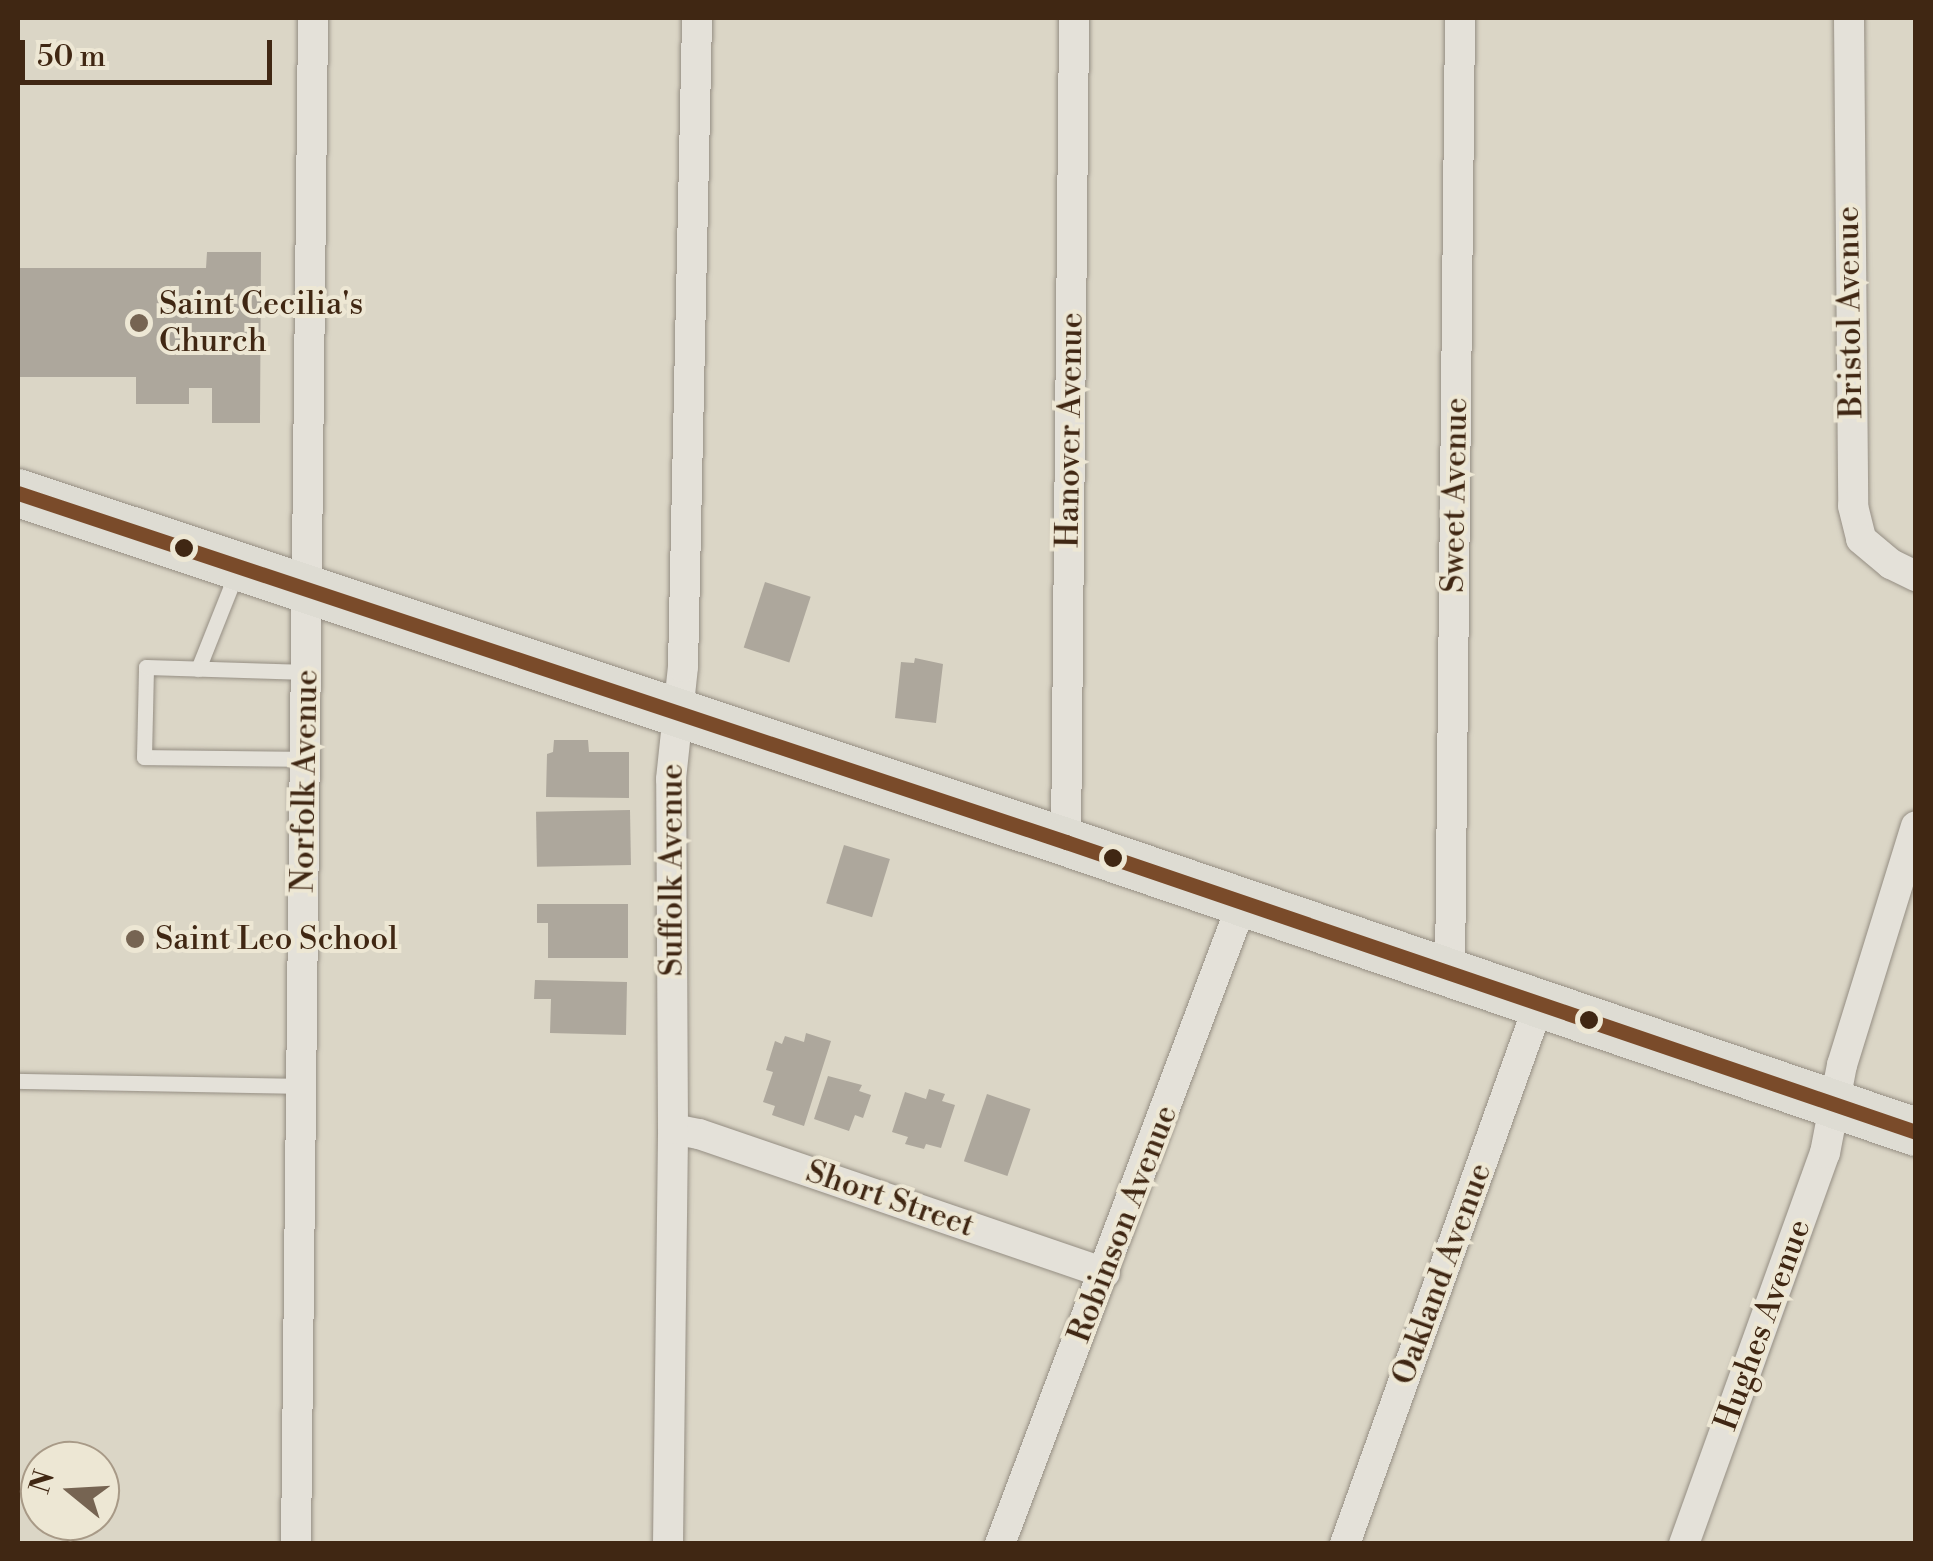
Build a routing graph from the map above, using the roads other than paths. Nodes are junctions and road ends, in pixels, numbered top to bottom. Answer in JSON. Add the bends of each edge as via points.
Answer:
{"nodes":[{"id":1,"x":312,"y":18,"type":"edge"},
{"id":2,"x":697,"y":18,"type":"edge"},
{"id":3,"x":1074,"y":18,"type":"edge"},
{"id":4,"x":1460,"y":18,"type":"edge"},
{"id":5,"x":1849,"y":18,"type":"edge"},
{"id":6,"x":18,"y":493,"type":"edge"},
{"id":7,"x":239,"y":566,"type":"junction"},
{"id":8,"x":1916,"y":576,"type":"edge"},
{"id":9,"x":310,"y":588,"type":"junction"},
{"id":10,"x":198,"y":669,"type":"junction"},
{"id":11,"x":308,"y":672,"type":"junction"},
{"id":12,"x":675,"y":712,"type":"junction"},
{"id":13,"x":306,"y":759,"type":"junction"},
{"id":14,"x":1916,"y":826,"type":"edge"},
{"id":15,"x":1066,"y":842,"type":"junction"},
{"id":16,"x":1242,"y":904,"type":"junction"},
{"id":17,"x":1450,"y":972,"type":"junction"},
{"id":18,"x":1539,"y":1004,"type":"junction"},
{"id":19,"x":18,"y":1080,"type":"edge"},
{"id":20,"x":299,"y":1086,"type":"junction"},
{"id":21,"x":1834,"y":1104,"type":"junction"},
{"id":22,"x":673,"y":1130,"type":"junction"},
{"id":23,"x":1916,"y":1132,"type":"edge"},
{"id":24,"x":1105,"y":1273,"type":"junction"},
{"id":25,"x":296,"y":1544,"type":"edge"},
{"id":26,"x":668,"y":1544,"type":"edge"},
{"id":27,"x":1000,"y":1544,"type":"edge"},
{"id":28,"x":1344,"y":1544,"type":"edge"},
{"id":29,"x":1684,"y":1544,"type":"edge"}],
"edges":[{"from":1,"to":9,"type":"street","name":"Norfolk Avenue"},
{"from":2,"to":12,"type":"street","name":"Suffolk Avenue","via":[[683,667]]},
{"from":3,"to":15,"type":"street","name":"Hanover Avenue"},
{"from":4,"to":17,"type":"street","name":"Sweet Avenue"},
{"from":5,"to":8,"type":"street","name":"Bristol Avenue","via":[[1853,506],[1861,539]]},
{"from":6,"to":7,"type":"main road"},
{"from":7,"to":9,"type":"main road"},
{"from":7,"to":10,"type":"lane"},
{"from":9,"to":11,"type":"street","name":"Norfolk Avenue"},
{"from":9,"to":12,"type":"main road"},
{"from":10,"to":11,"type":"lane"},
{"from":10,"to":13,"type":"lane","via":[[146,667],[144,757]]},
{"from":11,"to":13,"type":"street","name":"Norfolk Avenue"},
{"from":12,"to":15,"type":"main road"},
{"from":12,"to":22,"type":"street","name":"Suffolk Avenue"},
{"from":13,"to":20,"type":"street","name":"Norfolk Avenue"},
{"from":14,"to":21,"type":"street","name":"Hughes Avenue"},
{"from":15,"to":16,"type":"main road"},
{"from":16,"to":17,"type":"main road"},
{"from":16,"to":24,"type":"street","name":"Robinson Avenue"},
{"from":17,"to":18,"type":"main road"},
{"from":18,"to":21,"type":"main road"},
{"from":18,"to":28,"type":"street","name":"Oakland Avenue"},
{"from":19,"to":20,"type":"lane"},
{"from":20,"to":25,"type":"street","name":"Norfolk Avenue"},
{"from":21,"to":23,"type":"main road"},
{"from":21,"to":29,"type":"street","name":"Hughes Avenue","via":[[1825,1153]]},
{"from":22,"to":24,"type":"street","name":"Short Street"},
{"from":22,"to":26,"type":"street","name":"Suffolk Avenue"},
{"from":24,"to":27,"type":"street","name":"Robinson Avenue"}]}
